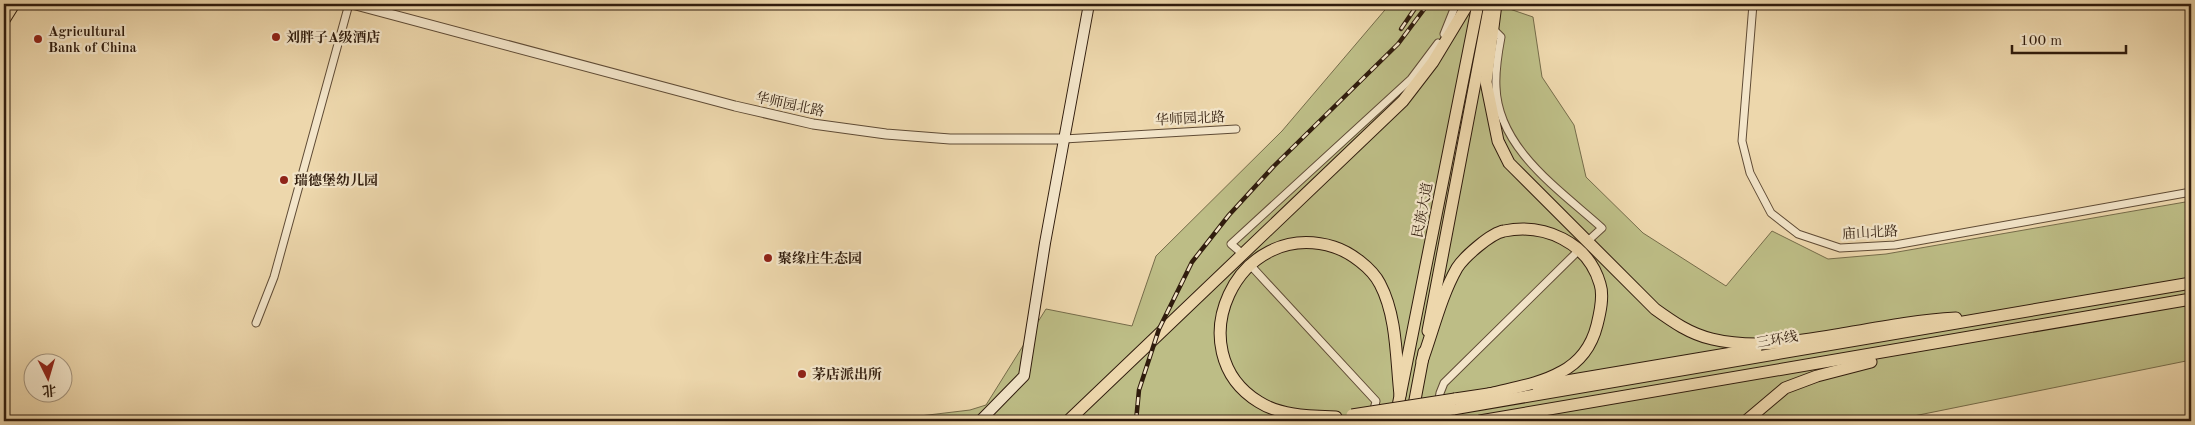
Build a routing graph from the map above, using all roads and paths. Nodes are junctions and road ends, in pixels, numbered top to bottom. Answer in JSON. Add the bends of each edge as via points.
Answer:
{"nodes":[{"id":1,"x":14,"y":4,"type":"edge"},
{"id":2,"x":350,"y":4,"type":"edge"},
{"id":3,"x":1089,"y":4,"type":"edge"},
{"id":4,"x":1456,"y":4,"type":"edge"},
{"id":5,"x":1468,"y":4,"type":"edge"},
{"id":6,"x":1478,"y":4,"type":"edge"},
{"id":7,"x":1490,"y":4,"type":"edge"},
{"id":8,"x":1496,"y":4,"type":"edge"},
{"id":9,"x":1753,"y":4,"type":"edge"},
{"id":10,"x":4,"y":20,"type":"edge"},
{"id":11,"x":1493,"y":29,"type":"junction"},
{"id":12,"x":1236,"y":129,"type":"dead end"},
{"id":13,"x":1064,"y":139,"type":"junction"},
{"id":14,"x":2191,"y":192,"type":"edge"},
{"id":15,"x":1590,"y":239,"type":"dead end"},
{"id":16,"x":1238,"y":250,"type":"dead end"},
{"id":17,"x":1575,"y":254,"type":"dead end"},
{"id":18,"x":1253,"y":268,"type":"dead end"},
{"id":19,"x":2191,"y":283,"type":"edge"},
{"id":20,"x":2191,"y":299,"type":"edge"},
{"id":21,"x":2018,"y":314,"type":"junction"},
{"id":22,"x":256,"y":323,"type":"dead end"},
{"id":23,"x":1794,"y":342,"type":"junction"},
{"id":24,"x":1936,"y":344,"type":"junction"},
{"id":25,"x":1422,"y":361,"type":"junction"},
{"id":26,"x":1489,"y":394,"type":"junction"},
{"id":27,"x":1400,"y":395,"type":"junction"},
{"id":28,"x":1454,"y":404,"type":"junction"},
{"id":29,"x":1336,"y":417,"type":"junction"},
{"id":30,"x":980,"y":421,"type":"edge"},
{"id":31,"x":1068,"y":421,"type":"edge"},
{"id":32,"x":1308,"y":421,"type":"edge"},
{"id":33,"x":1367,"y":421,"type":"edge"},
{"id":34,"x":1372,"y":421,"type":"edge"},
{"id":35,"x":1395,"y":421,"type":"edge"},
{"id":36,"x":1411,"y":421,"type":"edge"},
{"id":37,"x":1435,"y":421,"type":"edge"},
{"id":38,"x":1480,"y":421,"type":"edge"},
{"id":39,"x":1746,"y":421,"type":"edge"}],
"edges":[{"from":1,"to":10,"type":"main road"},
{"from":2,"to":13,"type":"street","name":"华师园北路","via":[[813,124],[950,139]]},
{"from":2,"to":22,"type":"street","via":[[274,278]]},
{"from":3,"to":13,"type":"main road"},
{"from":4,"to":16,"type":"street","via":[[1446,31],[1411,79],[1231,244]]},
{"from":5,"to":31,"type":"main road","via":[[1433,62],[1403,101]]},
{"from":6,"to":27,"type":"main road","name":"民族大道"},
{"from":7,"to":25,"type":"main road","name":"民族大道"},
{"from":8,"to":11,"type":"main road"},
{"from":9,"to":14,"type":"street","name":"庙山北路","via":[[1742,141],[1750,173],[1771,213],[1798,234],[1840,248],[1895,245]]},
{"from":11,"to":15,"type":"street","via":[[1501,37],[1496,88],[1501,114],[1513,139],[1533,164],[1602,228]]},
{"from":11,"to":23,"type":"main road","via":[[1486,82],[1498,141],[1509,163],[1529,186],[1655,309],[1681,328],[1711,339],[1746,345]]},
{"from":12,"to":13,"type":"street","name":"华师园北路"},
{"from":13,"to":30,"type":"main road","via":[[1024,376]]},
{"from":17,"to":37,"type":"street","via":[[1444,383]]},
{"from":18,"to":34,"type":"street","via":[[1376,401]]},
{"from":19,"to":21,"type":"main road","name":"三环线"},
{"from":20,"to":24,"type":"main road"},
{"from":21,"to":23,"type":"main road","via":[[1925,320]]},
{"from":21,"to":28,"type":"main road","name":"三环线"},
{"from":23,"to":26,"type":"main road"},
{"from":24,"to":38,"type":"main road"},
{"from":24,"to":39,"type":"main road","via":[[1817,376],[1785,388]]},
{"from":25,"to":26,"type":"main road","via":[[1457,268],[1474,249],[1502,231],[1527,229],[1557,235],[1574,244],[1593,266],[1601,285],[1601,309],[1595,333],[1584,354],[1562,372]]},
{"from":25,"to":36,"type":"main road","name":"民族大道"},
{"from":26,"to":28,"type":"main road"},
{"from":27,"to":29,"type":"main road","via":[[1390,312],[1380,283],[1369,270],[1344,250],[1327,245],[1298,244],[1272,248],[1233,284],[1221,317],[1221,344],[1227,365],[1236,383],[1259,402],[1297,415]]},
{"from":27,"to":35,"type":"main road","name":"民族大道"},
{"from":28,"to":29,"type":"main road","bridge":true},
{"from":28,"to":33,"type":"main road","name":"三环线","bridge":true},
{"from":29,"to":32,"type":"main road"}]}
